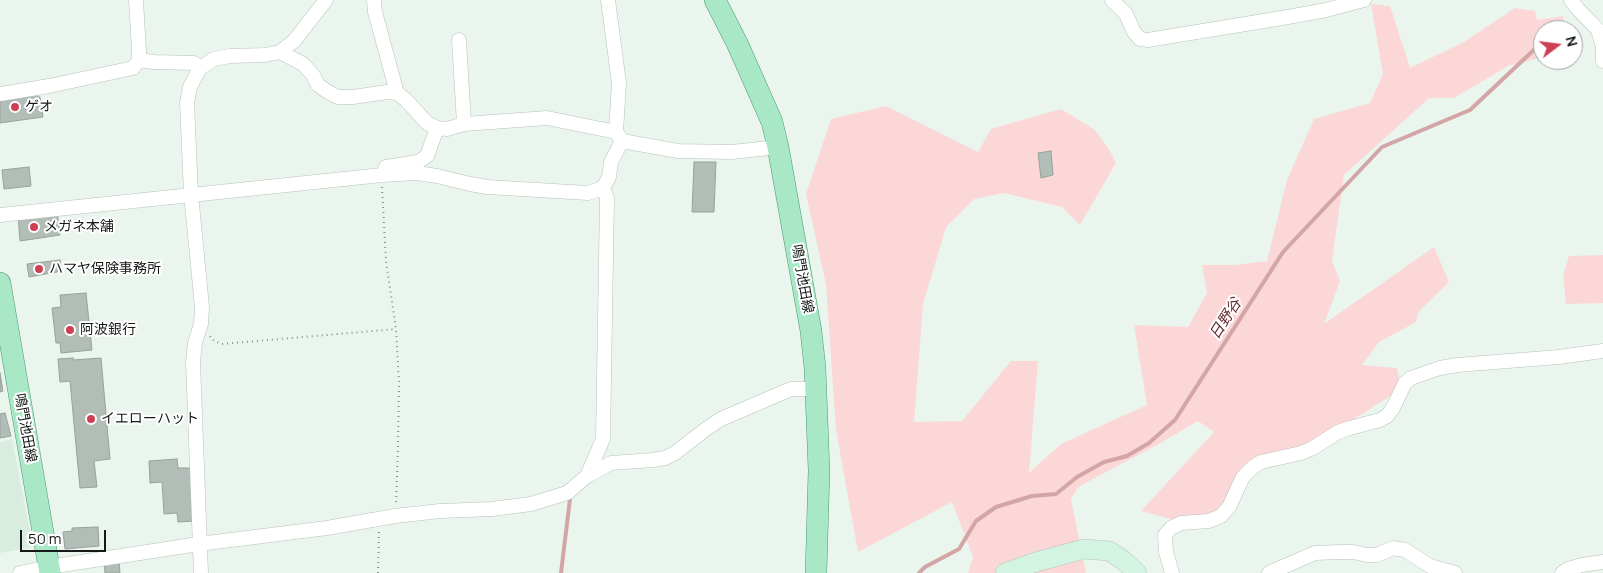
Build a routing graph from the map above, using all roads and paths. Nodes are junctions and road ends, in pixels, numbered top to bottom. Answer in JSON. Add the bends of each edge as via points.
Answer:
{"nodes":[{"id":1,"x":136,"y":0,"type":"edge"},
{"id":2,"x":326,"y":0,"type":"edge"},
{"id":3,"x":374,"y":0,"type":"edge"},
{"id":4,"x":608,"y":0,"type":"edge"},
{"id":5,"x":715,"y":0,"type":"edge"},
{"id":6,"x":1112,"y":0,"type":"edge"},
{"id":7,"x":1364,"y":0,"type":"edge"},
{"id":8,"x":1571,"y":0,"type":"edge"},
{"id":9,"x":1600,"y":30,"type":"edge"},
{"id":10,"x":459,"y":40,"type":"dead end"},
{"id":11,"x":280,"y":52,"type":"junction"},
{"id":12,"x":139,"y":60,"type":"junction"},
{"id":13,"x":1603,"y":61,"type":"edge"},
{"id":14,"x":200,"y":68,"type":"junction"},
{"id":15,"x":396,"y":93,"type":"junction"},
{"id":16,"x":0,"y":94,"type":"edge"},
{"id":17,"x":464,"y":124,"type":"junction"},
{"id":18,"x":437,"y":128,"type":"junction"},
{"id":19,"x":619,"y":136,"type":"junction"},
{"id":20,"x":778,"y":147,"type":"junction"},
{"id":21,"x":382,"y":175,"type":"junction"},
{"id":22,"x":603,"y":188,"type":"junction"},
{"id":23,"x":191,"y":194,"type":"junction"},
{"id":24,"x":0,"y":215,"type":"edge"},
{"id":25,"x":0,"y":284,"type":"edge"},
{"id":26,"x":201,"y":324,"type":"junction"},
{"id":27,"x":396,"y":329,"type":"junction"},
{"id":28,"x":1603,"y":351,"type":"edge"},
{"id":29,"x":816,"y":389,"type":"junction"},
{"id":30,"x":587,"y":476,"type":"junction"},
{"id":31,"x":396,"y":516,"type":"junction"},
{"id":32,"x":379,"y":519,"type":"junction"},
{"id":33,"x":199,"y":544,"type":"junction"},
{"id":34,"x":1603,"y":562,"type":"edge"},
{"id":35,"x":50,"y":570,"type":"edge"},
{"id":36,"x":20,"y":573,"type":"edge"},
{"id":37,"x":201,"y":573,"type":"edge"},
{"id":38,"x":378,"y":573,"type":"edge"},
{"id":39,"x":816,"y":573,"type":"edge"},
{"id":40,"x":1005,"y":573,"type":"edge"},
{"id":41,"x":1137,"y":573,"type":"edge"},
{"id":42,"x":1172,"y":573,"type":"edge"},
{"id":43,"x":1269,"y":573,"type":"edge"},
{"id":44,"x":1454,"y":573,"type":"edge"},
{"id":45,"x":1562,"y":573,"type":"edge"}],
"edges":[{"from":1,"to":12,"type":"street"},
{"from":2,"to":11,"type":"street","via":[[294,41]]},
{"from":3,"to":15,"type":"street"},
{"from":4,"to":19,"type":"street","via":[[619,83]]},
{"from":5,"to":20,"type":"main road","name":"鳴門池田線","via":[[772,122]]},
{"from":6,"to":7,"type":"street","via":[[1126,14],[1140,39],[1148,40],[1297,15]]},
{"from":8,"to":9,"type":"street"},
{"from":9,"to":13,"type":"street"},
{"from":10,"to":17,"type":"street"},
{"from":11,"to":14,"type":"street","via":[[214,59]]},
{"from":11,"to":15,"type":"street","via":[[303,64],[318,85],[338,97]]},
{"from":12,"to":14,"type":"street","via":[[194,62]]},
{"from":12,"to":16,"type":"street","via":[[133,68]]},
{"from":14,"to":23,"type":"street","via":[[190,87],[187,104]]},
{"from":15,"to":18,"type":"street","via":[[427,123]]},
{"from":17,"to":18,"type":"street"},
{"from":17,"to":19,"type":"street","via":[[546,118],[587,125]]},
{"from":18,"to":21,"type":"street","via":[[427,156],[418,162],[386,167]]},
{"from":19,"to":20,"type":"street","via":[[678,151],[732,152]]},
{"from":19,"to":22,"type":"street"},
{"from":20,"to":29,"type":"main road","name":"鳴門池田線","via":[[811,330]]},
{"from":21,"to":22,"type":"street","via":[[417,174],[487,187],[588,193]]},
{"from":21,"to":23,"type":"street"},
{"from":21,"to":27,"type":"path","via":[[386,261]]},
{"from":22,"to":30,"type":"street","via":[[607,198],[603,439]]},
{"from":23,"to":24,"type":"street"},
{"from":23,"to":26,"type":"street"},
{"from":25,"to":35,"type":"main road","name":"鳴門池田線"},
{"from":26,"to":27,"type":"path","via":[[214,341],[222,344]]},
{"from":26,"to":33,"type":"street","via":[[193,362]]},
{"from":27,"to":31,"type":"path","via":[[399,382]]},
{"from":28,"to":42,"type":"street","via":[[1457,365],[1411,378],[1405,382],[1387,416],[1338,432],[1313,448],[1253,466],[1221,516],[1171,528],[1165,536]]},
{"from":29,"to":30,"type":"street","via":[[791,389],[721,420],[665,458],[611,463]]},
{"from":29,"to":39,"type":"main road","name":"鳴門池田線","via":[[819,471]]},
{"from":30,"to":31,"type":"street","via":[[567,493],[531,504]]},
{"from":31,"to":32,"type":"street"},
{"from":32,"to":33,"type":"street"},
{"from":32,"to":38,"type":"path"},
{"from":33,"to":35,"type":"street"},
{"from":33,"to":37,"type":"street"},
{"from":34,"to":45,"type":"street","via":[[1582,565]]},
{"from":35,"to":36,"type":"street"},
{"from":40,"to":41,"type":"street","via":[[1084,549],[1109,551]]},
{"from":43,"to":44,"type":"street","via":[[1315,554],[1353,552],[1367,555],[1393,548],[1404,550],[1430,566]]}]}
